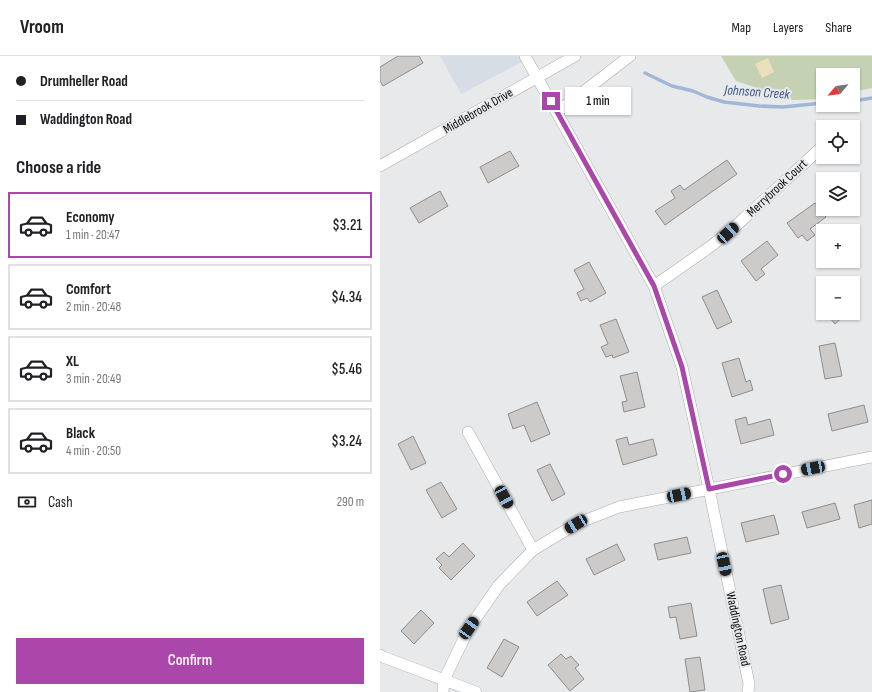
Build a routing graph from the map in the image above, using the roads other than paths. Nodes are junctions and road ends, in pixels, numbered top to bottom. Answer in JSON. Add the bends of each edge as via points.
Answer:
{"nodes":[{"id":1,"x":525,"y":56,"type":"edge"},
{"id":2,"x":575,"y":56,"type":"edge"},
{"id":3,"x":630,"y":56,"type":"edge"},
{"id":4,"x":537,"y":78,"type":"junction"},
{"id":5,"x":557,"y":112,"type":"junction"},
{"id":6,"x":816,"y":152,"type":"edge"},
{"id":7,"x":380,"y":166,"type":"edge"},
{"id":8,"x":654,"y":286,"type":"junction"},
{"id":9,"x":468,"y":432,"type":"dead end"},
{"id":10,"x":872,"y":457,"type":"edge"},
{"id":11,"x":709,"y":489,"type":"junction"},
{"id":12,"x":534,"y":550,"type":"junction"},
{"id":13,"x":380,"y":655,"type":"edge"},
{"id":14,"x":444,"y":680,"type":"junction"},
{"id":15,"x":443,"y":692,"type":"edge"},
{"id":16,"x":476,"y":692,"type":"edge"},
{"id":17,"x":748,"y":692,"type":"edge"}],
"edges":[{"from":1,"to":4,"type":"street","name":"Waddington Road"},
{"from":2,"to":4,"type":"street","name":"Middlebrook Drive"},
{"from":3,"to":5,"type":"street"},
{"from":4,"to":5,"type":"street","name":"Waddington Road"},
{"from":4,"to":7,"type":"street","name":"Middlebrook Drive"},
{"from":5,"to":8,"type":"street","name":"Waddington Road"},
{"from":6,"to":8,"type":"street","name":"Merrybrook Court","via":[[728,233]]},
{"from":8,"to":11,"type":"street","name":"Waddington Road","via":[[682,367]]},
{"from":9,"to":12,"type":"street"},
{"from":10,"to":11,"type":"street"},
{"from":11,"to":12,"type":"street","via":[[619,507],[576,524]]},
{"from":11,"to":17,"type":"street","name":"Waddington Road","via":[[749,684]]},
{"from":12,"to":14,"type":"street","via":[[499,585],[469,628]]},
{"from":13,"to":14,"type":"street"},
{"from":14,"to":15,"type":"street"},
{"from":14,"to":16,"type":"street"}]}
